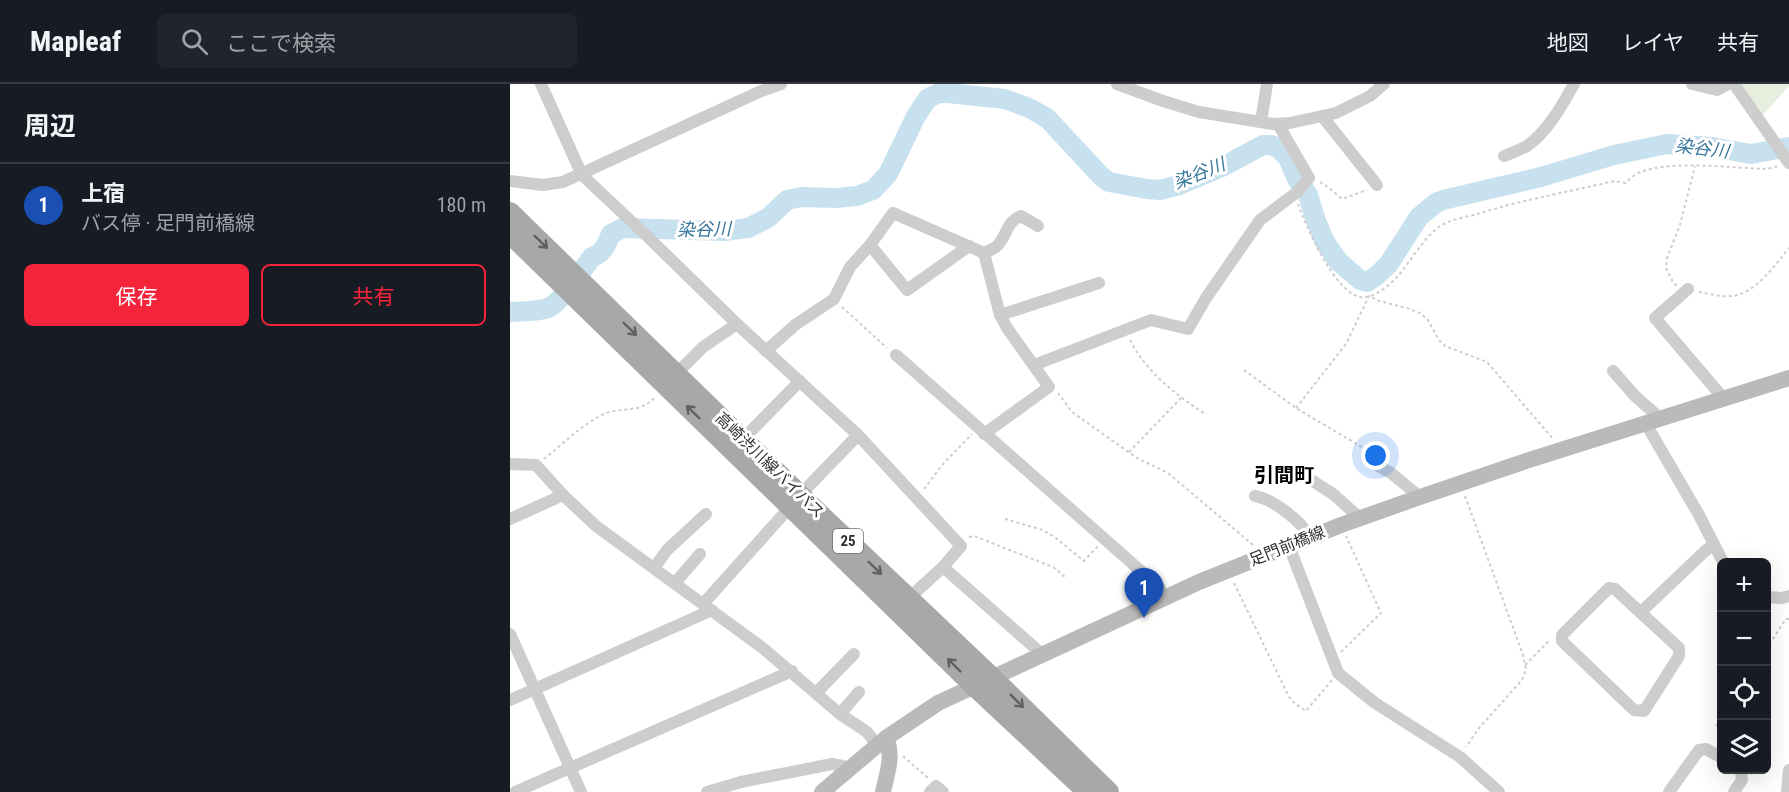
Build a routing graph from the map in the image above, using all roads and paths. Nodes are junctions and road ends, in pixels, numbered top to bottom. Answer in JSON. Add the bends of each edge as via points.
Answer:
{"nodes":[{"id":1,"x":541,"y":84,"type":"edge"},
{"id":2,"x":781,"y":84,"type":"edge"},
{"id":3,"x":1117,"y":84,"type":"edge"},
{"id":4,"x":1267,"y":84,"type":"edge"},
{"id":5,"x":1384,"y":84,"type":"edge"},
{"id":6,"x":1574,"y":84,"type":"edge"},
{"id":7,"x":1692,"y":84,"type":"edge"},
{"id":8,"x":1728,"y":84,"type":"edge"},
{"id":9,"x":1734,"y":84,"type":"edge"},
{"id":10,"x":756,"y":89,"type":"edge"},
{"id":11,"x":1322,"y":116,"type":"junction"},
{"id":12,"x":1261,"y":122,"type":"junction"},
{"id":13,"x":1278,"y":123,"type":"junction"},
{"id":14,"x":1504,"y":156,"type":"dead end"},
{"id":15,"x":1789,"y":163,"type":"edge"},
{"id":16,"x":1695,"y":166,"type":"junction"},
{"id":17,"x":582,"y":175,"type":"junction"},
{"id":18,"x":1309,"y":178,"type":"junction"},
{"id":19,"x":510,"y":181,"type":"edge"},
{"id":20,"x":1377,"y":185,"type":"joint"},
{"id":21,"x":1297,"y":192,"type":"junction"},
{"id":22,"x":510,"y":212,"type":"edge"},
{"id":23,"x":1038,"y":226,"type":"dead end"},
{"id":24,"x":510,"y":234,"type":"edge"},
{"id":25,"x":870,"y":245,"type":"junction"},
{"id":26,"x":969,"y":246,"type":"junction"},
{"id":27,"x":1789,"y":248,"type":"edge"},
{"id":28,"x":984,"y":253,"type":"junction"},
{"id":29,"x":566,"y":277,"type":"junction"},
{"id":30,"x":1099,"y":283,"type":"dead end"},
{"id":31,"x":1688,"y":289,"type":"junction"},
{"id":32,"x":1369,"y":296,"type":"junction"},
{"id":33,"x":834,"y":299,"type":"junction"},
{"id":34,"x":1000,"y":315,"type":"junction"},
{"id":35,"x":737,"y":324,"type":"junction"},
{"id":36,"x":1125,"y":330,"type":"junction"},
{"id":37,"x":766,"y":351,"type":"junction"},
{"id":38,"x":896,"y":356,"type":"joint"},
{"id":39,"x":1034,"y":365,"type":"junction"},
{"id":40,"x":1244,"y":370,"type":"dead end"},
{"id":41,"x":1613,"y":371,"type":"dead end"},
{"id":42,"x":1789,"y":378,"type":"edge"},
{"id":43,"x":670,"y":379,"type":"junction"},
{"id":44,"x":800,"y":381,"type":"junction"},
{"id":45,"x":1049,"y":387,"type":"junction"},
{"id":46,"x":1181,"y":398,"type":"junction"},
{"id":47,"x":1725,"y":399,"type":"junction"},
{"id":48,"x":1296,"y":408,"type":"junction"},
{"id":49,"x":1205,"y":414,"type":"dead end"},
{"id":50,"x":1653,"y":421,"type":"junction"},
{"id":51,"x":981,"y":431,"type":"junction"},
{"id":52,"x":858,"y":435,"type":"junction"},
{"id":53,"x":743,"y":439,"type":"junction"},
{"id":54,"x":1560,"y":450,"type":"junction"},
{"id":55,"x":1130,"y":452,"type":"junction"},
{"id":56,"x":1372,"y":458,"type":"joint"},
{"id":57,"x":510,"y":464,"type":"edge"},
{"id":58,"x":537,"y":465,"type":"junction"},
{"id":59,"x":1302,"y":474,"type":"dead end"},
{"id":60,"x":1460,"y":483,"type":"junction"},
{"id":61,"x":563,"y":495,"type":"junction"},
{"id":62,"x":1255,"y":496,"type":"dead end"},
{"id":63,"x":1420,"y":497,"type":"junction"},
{"id":64,"x":917,"y":498,"type":"junction"},
{"id":65,"x":795,"y":501,"type":"junction"},
{"id":66,"x":705,"y":514,"type":"dead end"},
{"id":67,"x":1360,"y":518,"type":"junction"},
{"id":68,"x":510,"y":519,"type":"edge"},
{"id":69,"x":1005,"y":519,"type":"dead end"},
{"id":70,"x":1341,"y":525,"type":"junction"},
{"id":71,"x":1310,"y":537,"type":"junction"},
{"id":72,"x":1104,"y":540,"type":"junction"},
{"id":73,"x":1713,"y":545,"type":"junction"},
{"id":74,"x":961,"y":546,"type":"junction"},
{"id":75,"x":1289,"y":546,"type":"junction"},
{"id":76,"x":700,"y":554,"type":"dead end"},
{"id":77,"x":1267,"y":556,"type":"junction"},
{"id":78,"x":1721,"y":558,"type":"edge"},
{"id":79,"x":943,"y":567,"type":"junction"},
{"id":80,"x":654,"y":568,"type":"junction"},
{"id":81,"x":1228,"y":570,"type":"junction"},
{"id":82,"x":1065,"y":577,"type":"dead end"},
{"id":83,"x":675,"y":583,"type":"junction"},
{"id":84,"x":1789,"y":596,"type":"edge"},
{"id":85,"x":1164,"y":597,"type":"junction"},
{"id":86,"x":1771,"y":597,"type":"edge"},
{"id":87,"x":908,"y":599,"type":"junction"},
{"id":88,"x":707,"y":607,"type":"junction"},
{"id":89,"x":1641,"y":612,"type":"junction"},
{"id":90,"x":1789,"y":619,"type":"edge"},
{"id":91,"x":510,"y":634,"type":"edge"},
{"id":92,"x":1551,"y":639,"type":"dead end"},
{"id":93,"x":1771,"y":643,"type":"edge"},
{"id":94,"x":854,"y":654,"type":"dead end"},
{"id":95,"x":1042,"y":654,"type":"junction"},
{"id":96,"x":1333,"y":661,"type":"junction"},
{"id":97,"x":1525,"y":665,"type":"junction"},
{"id":98,"x":792,"y":671,"type":"junction"},
{"id":99,"x":1338,"y":673,"type":"junction"},
{"id":100,"x":983,"y":681,"type":"junction"},
{"id":101,"x":534,"y":689,"type":"junction"},
{"id":102,"x":859,"y":692,"type":"dead end"},
{"id":103,"x":816,"y":693,"type":"junction"},
{"id":104,"x":510,"y":700,"type":"edge"},
{"id":105,"x":840,"y":714,"type":"junction"},
{"id":106,"x":1720,"y":720,"type":"edge"},
{"id":107,"x":1716,"y":726,"type":"dead end"},
{"id":108,"x":882,"y":742,"type":"junction"},
{"id":109,"x":898,"y":751,"type":"dead end"},
{"id":110,"x":1717,"y":755,"type":"edge"},
{"id":111,"x":1460,"y":757,"type":"junction"},
{"id":112,"x":570,"y":768,"type":"junction"},
{"id":113,"x":848,"y":770,"type":"junction"},
{"id":114,"x":1789,"y":770,"type":"edge"},
{"id":115,"x":1743,"y":774,"type":"edge"},
{"id":116,"x":936,"y":790,"type":"edge"},
{"id":117,"x":515,"y":792,"type":"edge"},
{"id":118,"x":581,"y":792,"type":"edge"},
{"id":119,"x":707,"y":792,"type":"edge"},
{"id":120,"x":822,"y":792,"type":"edge"},
{"id":121,"x":883,"y":792,"type":"edge"},
{"id":122,"x":1087,"y":792,"type":"edge"},
{"id":123,"x":1109,"y":792,"type":"edge"},
{"id":124,"x":1499,"y":792,"type":"edge"},
{"id":125,"x":1669,"y":792,"type":"edge"},
{"id":126,"x":1734,"y":792,"type":"edge"},
{"id":127,"x":1787,"y":792,"type":"edge"}],
"edges":[{"from":1,"to":17,"type":"street"},
{"from":2,"to":10,"type":"street"},
{"from":3,"to":12,"type":"street","via":[[1199,112]]},
{"from":4,"to":12,"type":"street"},
{"from":5,"to":11,"type":"street","via":[[1371,96]]},
{"from":6,"to":14,"type":"street","via":[[1536,138]]},
{"from":7,"to":8,"type":"street","via":[[1717,90]]},
{"from":9,"to":15,"type":"street"},
{"from":10,"to":17,"type":"street"},
{"from":11,"to":13,"type":"street"},
{"from":11,"to":20,"type":"street"},
{"from":12,"to":13,"type":"street"},
{"from":13,"to":18,"type":"street"},
{"from":15,"to":16,"type":"path","via":[[1767,169]]},
{"from":16,"to":31,"type":"path","via":[[1666,268],[1674,284]]},
{"from":16,"to":32,"type":"path","via":[[1639,172],[1625,183],[1614,181],[1443,224],[1397,278]]},
{"from":17,"to":19,"type":"street","via":[[543,185]]},
{"from":17,"to":35,"type":"street"},
{"from":18,"to":20,"type":"path","via":[[1342,199]]},
{"from":18,"to":21,"type":"street"},
{"from":21,"to":32,"type":"path","via":[[1305,223],[1334,277],[1360,297]]},
{"from":21,"to":36,"type":"street","via":[[1260,220],[1188,329],[1151,320]]},
{"from":22,"to":29,"type":"main road","name":"高崎渋川線バイパス","number":"25","one_way":true},
{"from":23,"to":28,"type":"street","via":[[1021,216],[1014,219],[998,246]]},
{"from":24,"to":29,"type":"main road","name":"高崎渋川線バイパス","number":"25"},
{"from":25,"to":26,"type":"street","via":[[894,213]]},
{"from":25,"to":26,"type":"street","via":[[907,290]]},
{"from":25,"to":33,"type":"street","via":[[850,267]]},
{"from":26,"to":28,"type":"street"},
{"from":27,"to":31,"type":"path","via":[[1754,286],[1733,297]]},
{"from":28,"to":34,"type":"street"},
{"from":29,"to":43,"type":"main road","name":"高崎渋川線バイパス","number":"25"},
{"from":30,"to":34,"type":"street"},
{"from":31,"to":47,"type":"street","via":[[1655,318]]},
{"from":32,"to":48,"type":"path","via":[[1346,344]]},
{"from":32,"to":54,"type":"path","via":[[1420,314],[1445,346],[1487,362],[1551,434]]},
{"from":33,"to":37,"type":"street"},
{"from":33,"to":38,"type":"path"},
{"from":34,"to":39,"type":"street"},
{"from":35,"to":37,"type":"street"},
{"from":35,"to":43,"type":"street","via":[[703,347]]},
{"from":36,"to":39,"type":"street"},
{"from":36,"to":46,"type":"path","via":[[1147,368]]},
{"from":37,"to":44,"type":"street"},
{"from":38,"to":51,"type":"street"},
{"from":39,"to":45,"type":"street"},
{"from":40,"to":48,"type":"path"},
{"from":41,"to":50,"type":"street"},
{"from":42,"to":47,"type":"main road","name":"足門前橋線"},
{"from":43,"to":53,"type":"main road","name":"高崎渋川線バイパス","number":"25"},
{"from":43,"to":58,"type":"path","via":[[654,399],[638,409],[600,416]]},
{"from":65,"to":43,"type":"main road","name":"高崎渋川線バイパス","number":"25","one_way":true},
{"from":44,"to":52,"type":"street"},
{"from":44,"to":53,"type":"street"},
{"from":45,"to":51,"type":"street"},
{"from":45,"to":55,"type":"path","via":[[1054,387],[1072,412]]},
{"from":46,"to":49,"type":"path"},
{"from":46,"to":55,"type":"path"},
{"from":47,"to":50,"type":"main road","name":"足門前橋線"},
{"from":48,"to":56,"type":"path"},
{"from":50,"to":54,"type":"main road","name":"足門前橋線"},
{"from":50,"to":73,"type":"street"},
{"from":51,"to":64,"type":"path","via":[[943,464]]},
{"from":51,"to":72,"type":"street"},
{"from":52,"to":64,"type":"street"},
{"from":52,"to":65,"type":"street"},
{"from":53,"to":65,"type":"main road","name":"高崎渋川線バイパス","number":"25"},
{"from":54,"to":60,"type":"main road","name":"足門前橋線"},
{"from":55,"to":77,"type":"path","via":[[1168,473]]},
{"from":56,"to":63,"type":"street"},
{"from":57,"to":58,"type":"street"},
{"from":58,"to":61,"type":"street"},
{"from":59,"to":67,"type":"street"},
{"from":60,"to":63,"type":"main road","name":"足門前橋線"},
{"from":60,"to":97,"type":"path"},
{"from":61,"to":68,"type":"street"},
{"from":61,"to":80,"type":"street","via":[[596,526]]},
{"from":62,"to":71,"type":"street","via":[[1304,526]]},
{"from":63,"to":67,"type":"main road","name":"足門前橋線"},
{"from":64,"to":74,"type":"street"},
{"from":65,"to":87,"type":"main road","name":"高崎渋川線バイパス","number":"25","one_way":true},
{"from":65,"to":88,"type":"street"},
{"from":100,"to":65,"type":"main road","name":"高崎渋川線バイパス","number":"25","one_way":true},
{"from":66,"to":80,"type":"street"},
{"from":67,"to":70,"type":"main road","name":"足門前橋線"},
{"from":69,"to":72,"type":"path","via":[[1043,530],[1084,561]]},
{"from":70,"to":71,"type":"main road","name":"足門前橋線"},
{"from":70,"to":96,"type":"path","via":[[1381,613]]},
{"from":71,"to":75,"type":"main road","name":"足門前橋線"},
{"from":72,"to":85,"type":"street","via":[[1159,588]]},
{"from":73,"to":78,"type":"street"},
{"from":73,"to":89,"type":"street"},
{"from":74,"to":79,"type":"street"},
{"from":74,"to":82,"type":"path","via":[[974,536],[1053,567]]},
{"from":75,"to":77,"type":"main road","name":"足門前橋線"},
{"from":75,"to":96,"type":"street"},
{"from":76,"to":83,"type":"street"},
{"from":77,"to":81,"type":"main road","name":"足門前橋線"},
{"from":79,"to":87,"type":"street"},
{"from":79,"to":95,"type":"street"},
{"from":80,"to":83,"type":"street"},
{"from":81,"to":85,"type":"main road","name":"足門前橋線"},
{"from":81,"to":99,"type":"path","via":[[1293,702],[1306,711]]},
{"from":83,"to":88,"type":"street"},
{"from":84,"to":86,"type":"street"},
{"from":85,"to":95,"type":"main road","name":"足門前橋線"},
{"from":87,"to":100,"type":"main road","name":"高崎渋川線バイパス","number":"25"},
{"from":88,"to":98,"type":"street"},
{"from":88,"to":101,"type":"street"},
{"from":89,"to":89,"type":"street","via":[[1609,588],[1562,635],[1562,641],[1634,710],[1644,711],[1679,656],[1679,648]]},
{"from":90,"to":93,"type":"path"},
{"from":91,"to":101,"type":"street"},
{"from":92,"to":97,"type":"path"},
{"from":94,"to":103,"type":"street"},
{"from":95,"to":100,"type":"main road","name":"足門前橋線"},
{"from":96,"to":99,"type":"street"},
{"from":97,"to":111,"type":"path","via":[[1522,680],[1479,728]]},
{"from":98,"to":103,"type":"street"},
{"from":98,"to":112,"type":"street"},
{"from":99,"to":111,"type":"street","via":[[1375,703]]},
{"from":100,"to":108,"type":"main road","name":"足門前橋線","via":[[938,703]]},
{"from":100,"to":122,"type":"main road","name":"高崎渋川線バイパス","number":"25"},
{"from":100,"to":123,"type":"main road","name":"高崎渋川線バイパス","number":"25","one_way":true},
{"from":101,"to":104,"type":"street"},
{"from":101,"to":112,"type":"street"},
{"from":102,"to":105,"type":"street"},
{"from":103,"to":105,"type":"street"},
{"from":105,"to":108,"type":"street"},
{"from":106,"to":107,"type":"path"},
{"from":108,"to":113,"type":"main road","name":"足門前橋線"},
{"from":108,"to":121,"type":"main road","via":[[891,748]]},
{"from":109,"to":116,"type":"path","via":[[933,782]]},
{"from":110,"to":125,"type":"street","via":[[1706,748],[1699,750]]},
{"from":111,"to":124,"type":"street"},
{"from":112,"to":117,"type":"street"},
{"from":112,"to":118,"type":"street"},
{"from":113,"to":119,"type":"street","via":[[832,764]]},
{"from":113,"to":120,"type":"main road","name":"足門前橋線"},
{"from":114,"to":127,"type":"street"},
{"from":115,"to":126,"type":"street"}]}
